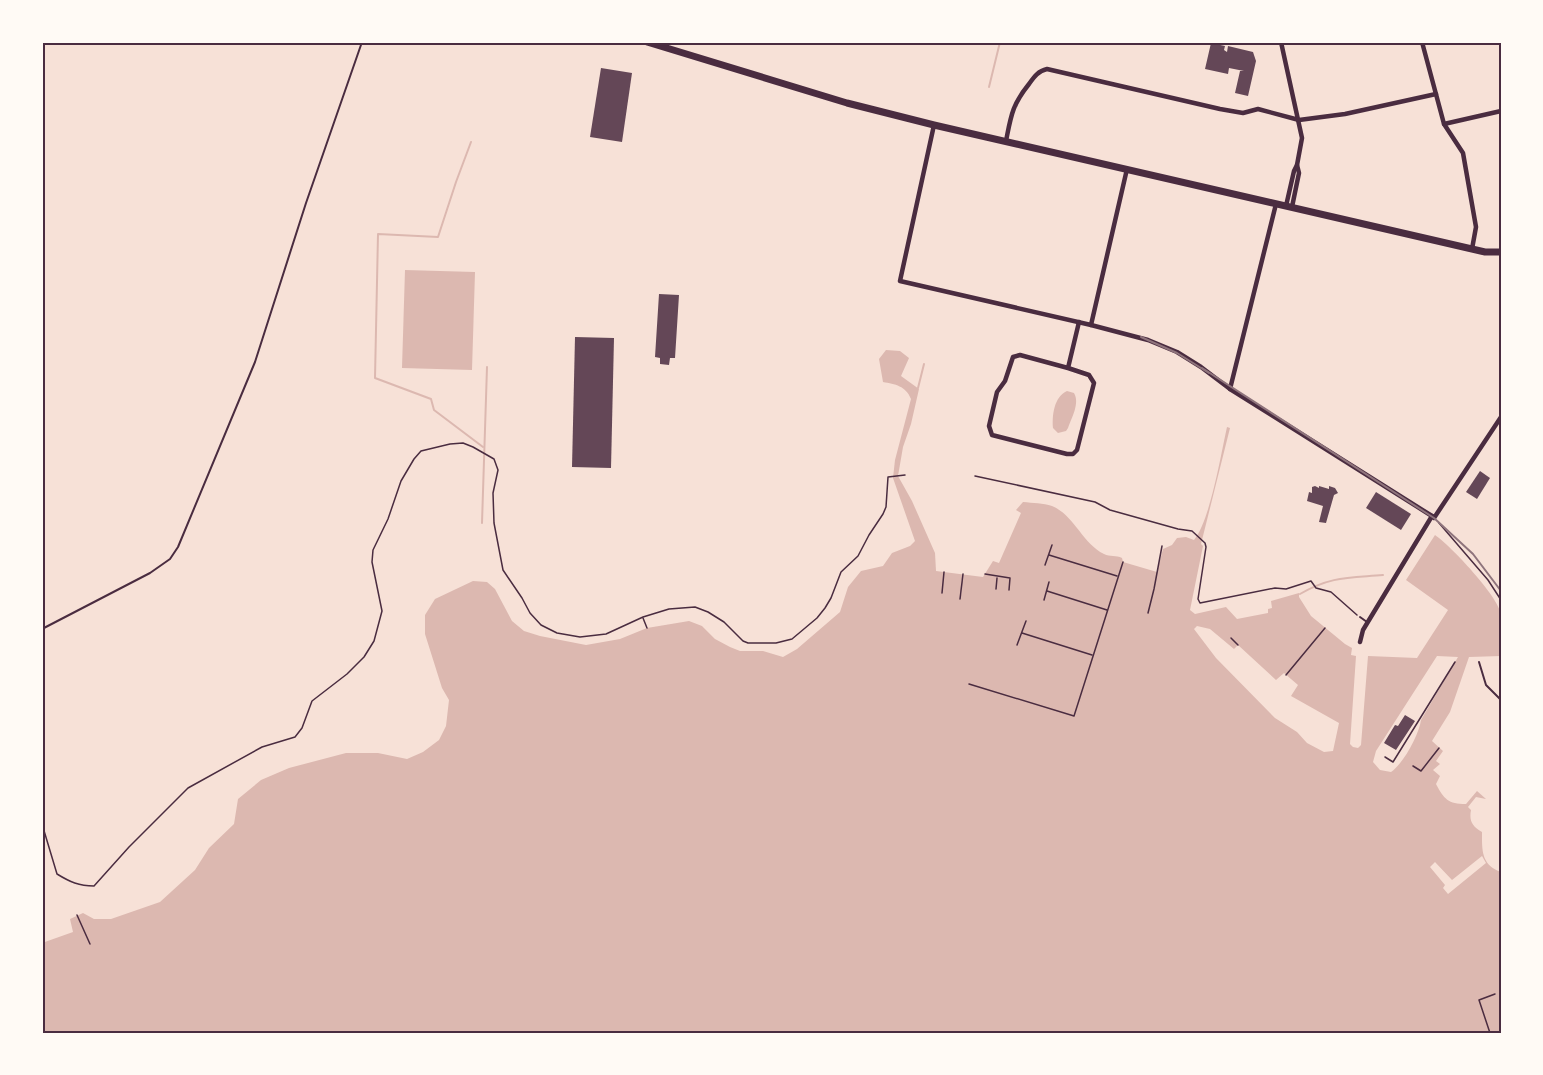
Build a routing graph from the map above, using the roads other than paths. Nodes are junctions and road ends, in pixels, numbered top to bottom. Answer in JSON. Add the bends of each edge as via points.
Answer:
{"nodes":[{"id":1,"x":362,"y":42,"type":"edge"},
{"id":2,"x":647,"y":42,"type":"edge"},
{"id":3,"x":1281,"y":42,"type":"edge"},
{"id":4,"x":1422,"y":42,"type":"edge"},
{"id":5,"x":1436,"y":94,"type":"junction"},
{"id":6,"x":1501,"y":111,"type":"edge"},
{"id":7,"x":1299,"y":120,"type":"junction"},
{"id":8,"x":934,"y":124,"type":"junction"},
{"id":9,"x":1444,"y":124,"type":"junction"},
{"id":10,"x":1006,"y":141,"type":"junction"},
{"id":11,"x":1127,"y":169,"type":"junction"},
{"id":12,"x":1276,"y":204,"type":"junction"},
{"id":13,"x":1289,"y":207,"type":"junction"},
{"id":14,"x":1472,"y":249,"type":"junction"},
{"id":15,"x":1501,"y":252,"type":"edge"},
{"id":16,"x":1079,"y":322,"type":"junction"},
{"id":17,"x":1091,"y":325,"type":"junction"},
{"id":18,"x":1068,"y":368,"type":"junction"},
{"id":19,"x":1230,"y":389,"type":"junction"},
{"id":20,"x":1501,"y":417,"type":"edge"},
{"id":21,"x":1432,"y":516,"type":"junction"},
{"id":22,"x":1360,"y":617,"type":"road end"},
{"id":23,"x":1368,"y":622,"type":"junction"},
{"id":24,"x":42,"y":629,"type":"edge"},
{"id":25,"x":1360,"y":642,"type":"dead end"},
{"id":26,"x":1479,"y":662,"type":"dead end"},
{"id":27,"x":1501,"y":700,"type":"edge"}],
"edges":[{"from":1,"to":24,"type":"lane","via":[[255,362],[178,547],[170,559],[150,573]]},
{"from":2,"to":8,"type":"main road","via":[[847,103]]},
{"from":3,"to":7,"type":"street"},
{"from":4,"to":5,"type":"street"},
{"from":5,"to":7,"type":"street"},
{"from":5,"to":9,"type":"street"},
{"from":6,"to":9,"type":"street"},
{"from":7,"to":10,"type":"street","via":[[1258,109],[1243,113],[1047,69],[1037,74],[1017,98]]},
{"from":7,"to":13,"type":"street","via":[[1302,138]]},
{"from":8,"to":10,"type":"main road"},
{"from":8,"to":16,"type":"street","via":[[900,281]]},
{"from":9,"to":14,"type":"street","via":[[1463,153],[1476,227]]},
{"from":10,"to":11,"type":"main road"},
{"from":11,"to":12,"type":"main road"},
{"from":11,"to":17,"type":"street"},
{"from":12,"to":13,"type":"main road"},
{"from":12,"to":19,"type":"street"},
{"from":13,"to":14,"type":"main road"},
{"from":14,"to":15,"type":"main road"},
{"from":16,"to":17,"type":"street"},
{"from":16,"to":18,"type":"street"},
{"from":17,"to":19,"type":"street","via":[[1177,352]]},
{"from":18,"to":18,"type":"street","via":[[1089,375],[1094,383],[1075,452],[1067,454],[992,435],[988,428],[997,392],[1013,357],[1018,354]]},
{"from":19,"to":21,"type":"street"},
{"from":20,"to":21,"type":"street"},
{"from":21,"to":23,"type":"street"},
{"from":22,"to":23,"type":"lane"},
{"from":23,"to":25,"type":"street"},
{"from":26,"to":27,"type":"lane","via":[[1486,685]]}]}
